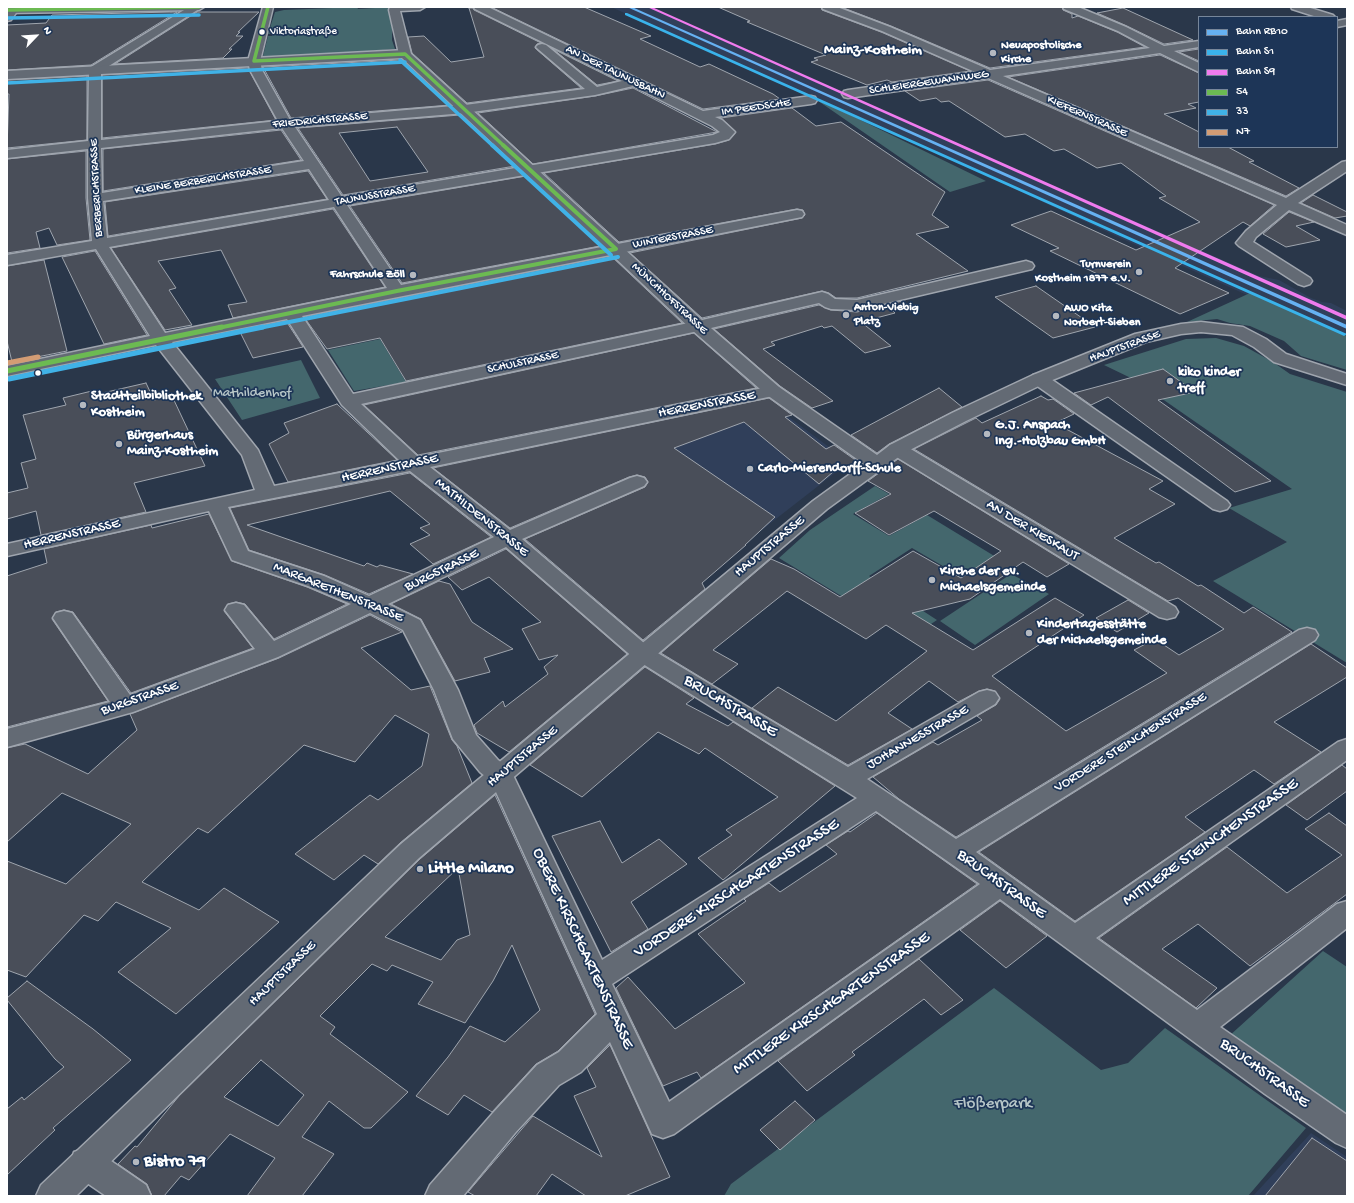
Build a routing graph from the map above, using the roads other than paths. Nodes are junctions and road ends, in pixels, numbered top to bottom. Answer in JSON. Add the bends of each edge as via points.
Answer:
{"nodes":[{"id":1,"x":198,"y":7,"type":"edge"},
{"id":2,"x":268,"y":7,"type":"edge"},
{"id":3,"x":420,"y":7,"type":"edge"},
{"id":4,"x":479,"y":7,"type":"edge"},
{"id":5,"x":827,"y":7,"type":"edge"},
{"id":6,"x":1068,"y":7,"type":"edge"},
{"id":7,"x":1296,"y":7,"type":"edge"},
{"id":8,"x":9,"y":13,"type":"edge"},
{"id":9,"x":1326,"y":16,"type":"edge"},
{"id":10,"x":513,"y":24,"type":"junction"},
{"id":11,"x":1198,"y":44,"type":"edge"},
{"id":12,"x":1163,"y":49,"type":"junction"},
{"id":13,"x":405,"y":54,"type":"junction"},
{"id":14,"x":254,"y":61,"type":"junction"},
{"id":15,"x":1198,"y":67,"type":"edge"},
{"id":16,"x":95,"y":70,"type":"junction"},
{"id":17,"x":990,"y":74,"type":"junction"},
{"id":18,"x":7,"y":75,"type":"edge"},
{"id":19,"x":632,"y":82,"type":"junction"},
{"id":20,"x":595,"y":91,"type":"junction"},
{"id":21,"x":848,"y":94,"type":"dead end"},
{"id":22,"x":811,"y":100,"type":"dead end"},
{"id":23,"x":465,"y":109,"type":"junction"},
{"id":24,"x":701,"y":115,"type":"junction"},
{"id":25,"x":717,"y":123,"type":"joint"},
{"id":26,"x":286,"y":124,"type":"junction"},
{"id":27,"x":94,"y":144,"type":"junction"},
{"id":28,"x":7,"y":154,"type":"edge"},
{"id":29,"x":312,"y":164,"type":"junction"},
{"id":30,"x":1347,"y":165,"type":"edge"},
{"id":31,"x":530,"y":170,"type":"junction"},
{"id":32,"x":100,"y":197,"type":"junction"},
{"id":33,"x":339,"y":202,"type":"junction"},
{"id":34,"x":1286,"y":204,"type":"junction"},
{"id":35,"x":797,"y":214,"type":"dead end"},
{"id":36,"x":1347,"y":230,"type":"edge"},
{"id":37,"x":100,"y":244,"type":"junction"},
{"id":38,"x":616,"y":249,"type":"junction"},
{"id":39,"x":7,"y":260,"type":"edge"},
{"id":40,"x":1026,"y":266,"type":"dead end"},
{"id":41,"x":1304,"y":281,"type":"dead end"},
{"id":42,"x":397,"y":291,"type":"junction"},
{"id":43,"x":292,"y":312,"type":"junction"},
{"id":44,"x":698,"y":326,"type":"junction"},
{"id":45,"x":161,"y":340,"type":"junction"},
{"id":46,"x":7,"y":371,"type":"edge"},
{"id":47,"x":1039,"y":379,"type":"junction"},
{"id":48,"x":1347,"y":380,"type":"edge"},
{"id":49,"x":773,"y":391,"type":"junction"},
{"id":50,"x":348,"y":401,"type":"junction"},
{"id":51,"x":897,"y":449,"type":"junction"},
{"id":52,"x":876,"y":463,"type":"junction"},
{"id":53,"x":414,"y":464,"type":"junction"},
{"id":54,"x":637,"y":482,"type":"dead end"},
{"id":55,"x":267,"y":494,"type":"junction"},
{"id":56,"x":216,"y":503,"type":"junction"},
{"id":57,"x":1220,"y":505,"type":"dead end"},
{"id":58,"x":508,"y":538,"type":"junction"},
{"id":59,"x":7,"y":550,"type":"edge"},
{"id":60,"x":372,"y":605,"type":"junction"},
{"id":61,"x":236,"y":610,"type":"dead end"},
{"id":62,"x":1167,"y":612,"type":"dead end"},
{"id":63,"x":64,"y":618,"type":"dead end"},
{"id":64,"x":1307,"y":635,"type":"dead end"},
{"id":65,"x":270,"y":652,"type":"junction"},
{"id":66,"x":643,"y":654,"type":"junction"},
{"id":67,"x":987,"y":698,"type":"dead end"},
{"id":68,"x":125,"y":706,"type":"junction"},
{"id":69,"x":7,"y":738,"type":"edge"},
{"id":70,"x":1347,"y":748,"type":"edge"},
{"id":71,"x":501,"y":775,"type":"junction"},
{"id":72,"x":848,"y":779,"type":"junction"},
{"id":73,"x":877,"y":798,"type":"junction"},
{"id":74,"x":956,"y":852,"type":"junction"},
{"id":75,"x":1001,"y":884,"type":"junction"},
{"id":76,"x":1347,"y":912,"type":"edge"},
{"id":77,"x":1075,"y":938,"type":"junction"},
{"id":78,"x":596,"y":979,"type":"junction"},
{"id":79,"x":614,"y":1017,"type":"junction"},
{"id":80,"x":1198,"y":1027,"type":"junction"},
{"id":81,"x":663,"y":1124,"type":"joint"},
{"id":82,"x":1347,"y":1133,"type":"edge"},
{"id":83,"x":86,"y":1163,"type":"junction"},
{"id":84,"x":52,"y":1196,"type":"edge"},
{"id":85,"x":134,"y":1196,"type":"edge"},
{"id":86,"x":442,"y":1196,"type":"edge"}],
"edges":[{"from":1,"to":8,"type":"street"},
{"from":1,"to":16,"type":"street"},
{"from":2,"to":14,"type":"street"},
{"from":3,"to":13,"type":"street","via":[[394,10]]},
{"from":4,"to":10,"type":"street","name":"AN DER TAUNUSBAHN"},
{"from":5,"to":17,"type":"street","name":"KIEFERNSTRASSE","via":[[886,29]]},
{"from":6,"to":12,"type":"street"},
{"from":7,"to":9,"type":"street"},
{"from":10,"to":19,"type":"street","name":"AN DER TAUNUSBAHN"},
{"from":10,"to":20,"type":"street","name":"AN DER TAUNUSBAHN"},
{"from":11,"to":12,"type":"street","name":"SCHLEIERGEWANNWEG"},
{"from":12,"to":15,"type":"street"},
{"from":12,"to":17,"type":"street","name":"SCHLEIERGEWANNWEG"},
{"from":13,"to":14,"type":"street"},
{"from":13,"to":23,"type":"street","name":"MÜNCHHOFSTRASSE"},
{"from":14,"to":16,"type":"street"},
{"from":14,"to":26,"type":"street","via":[[256,70]]},
{"from":16,"to":18,"type":"street"},
{"from":16,"to":27,"type":"street","name":"BERBERICHSTRASSE"},
{"from":17,"to":21,"type":"street","name":"SCHLEIERGEWANNWEG"},
{"from":17,"to":34,"type":"street","name":"KIEFERNSTRASSE"},
{"from":19,"to":20,"type":"street","name":"FRIEDRICHSTRASSE"},
{"from":19,"to":24,"type":"street","name":"AN DER TAUNUSBAHN"},
{"from":20,"to":23,"type":"street","name":"FRIEDRICHSTRASSE"},
{"from":22,"to":24,"type":"street","name":"IM PEEDSCHE"},
{"from":23,"to":26,"type":"street","name":"FRIEDRICHSTRASSE"},
{"from":23,"to":31,"type":"street","name":"MÜNCHHOFSTRASSE"},
{"from":24,"to":25,"type":"street","name":"AN DER TAUNUSBAHN"},
{"from":25,"to":31,"type":"street","name":"TAUNUSSTRASSE","via":[[728,132],[715,139]]},
{"from":26,"to":27,"type":"street","name":"FRIEDRICHSTRASSE"},
{"from":26,"to":29,"type":"street"},
{"from":27,"to":28,"type":"street","name":"FRIEDRICHSTRASSE"},
{"from":27,"to":32,"type":"street","name":"BERBERICHSTRASSE"},
{"from":29,"to":32,"type":"street","name":"KLEINE BERBERICHSTRASSE"},
{"from":29,"to":33,"type":"street"},
{"from":30,"to":34,"type":"street"},
{"from":31,"to":33,"type":"street","name":"TAUNUSSTRASSE"},
{"from":31,"to":38,"type":"street","name":"MÜNCHHOFSTRASSE"},
{"from":32,"to":37,"type":"street","name":"BERBERICHSTRASSE"},
{"from":33,"to":37,"type":"street","name":"TAUNUSSTRASSE"},
{"from":33,"to":42,"type":"street"},
{"from":34,"to":36,"type":"street","name":"KIEFERNSTRASSE"},
{"from":34,"to":41,"type":"street","via":[[1244,243]]},
{"from":35,"to":38,"type":"street","name":"WINTERSTRASSE"},
{"from":37,"to":39,"type":"street","name":"TAUNUSSTRASSE"},
{"from":37,"to":45,"type":"street","name":"BERBERICHSTRASSE"},
{"from":38,"to":42,"type":"street","name":"WINTERSTRASSE"},
{"from":38,"to":44,"type":"street","name":"MÜNCHHOFSTRASSE"},
{"from":40,"to":44,"type":"street","name":"SCHULSTRASSE","via":[[857,305],[831,304],[822,297]]},
{"from":42,"to":43,"type":"street","name":"WINTERSTRASSE"},
{"from":43,"to":45,"type":"street","name":"WINTERSTRASSE"},
{"from":43,"to":50,"type":"street","name":"MATHILDENSTRASSE"},
{"from":44,"to":49,"type":"street","name":"MÜNCHHOFSTRASSE"},
{"from":44,"to":50,"type":"street","name":"SCHULSTRASSE"},
{"from":45,"to":46,"type":"street","name":"WINTERSTRASSE"},
{"from":45,"to":55,"type":"street","name":"BERBERICHSTRASSE","via":[[251,454]]},
{"from":47,"to":48,"type":"street","name":"HAUPTSTRASSE","via":[[1141,338],[1181,328],[1201,327],[1236,332],[1260,343],[1280,358]]},
{"from":47,"to":51,"type":"street","name":"HAUPTSTRASSE"},
{"from":47,"to":57,"type":"street"},
{"from":49,"to":52,"type":"street","name":"MÜNCHHOFSTRASSE"},
{"from":49,"to":53,"type":"street","name":"HERRENSTRASSE"},
{"from":50,"to":53,"type":"street","name":"MATHILDENSTRASSE"},
{"from":51,"to":52,"type":"street","name":"HAUPTSTRASSE"},
{"from":51,"to":62,"type":"street","name":"AN DER KIESKAUT"},
{"from":52,"to":66,"type":"street","name":"HAUPTSTRASSE","via":[[820,505]]},
{"from":53,"to":55,"type":"street","name":"HERRENSTRASSE"},
{"from":53,"to":58,"type":"street","name":"MATHILDENSTRASSE"},
{"from":54,"to":58,"type":"street","name":"BURGSTRASSE"},
{"from":55,"to":56,"type":"street","name":"HERRENSTRASSE"},
{"from":56,"to":59,"type":"street","name":"HERRENSTRASSE"},
{"from":56,"to":60,"type":"street","name":"MARGARETHENSTRASSE","via":[[240,555],[316,581]]},
{"from":58,"to":60,"type":"street","name":"BURGSTRASSE"},
{"from":58,"to":66,"type":"street","name":"MATHILDENSTRASSE"},
{"from":60,"to":65,"type":"street","name":"BURGSTRASSE"},
{"from":60,"to":71,"type":"street","name":"MARGARETHENSTRASSE","via":[[412,625],[446,690],[465,739],[489,766]]},
{"from":61,"to":65,"type":"street"},
{"from":63,"to":68,"type":"street"},
{"from":64,"to":74,"type":"street","name":"VORDERE STEINCHENSTRASSE"},
{"from":65,"to":68,"type":"street","name":"BURGSTRASSE"},
{"from":66,"to":71,"type":"street","name":"HAUPTSTRASSE"},
{"from":66,"to":72,"type":"street","name":"BRUCHSTRASSE"},
{"from":67,"to":72,"type":"street","name":"JOHANNESSTRASSE"},
{"from":68,"to":69,"type":"street","name":"BURGSTRASSE"},
{"from":70,"to":77,"type":"street","name":"MITTLERE STEINCHENSTRASSE"},
{"from":71,"to":78,"type":"street","name":"OBERE KIRSCHGARTENSTRASSE"},
{"from":71,"to":83,"type":"street","name":"HAUPTSTRASSE","via":[[410,852]]},
{"from":72,"to":73,"type":"street","name":"BRUCHSTRASSE"},
{"from":73,"to":74,"type":"street","name":"BRUCHSTRASSE"},
{"from":73,"to":78,"type":"street","name":"VORDERE KIRSCHGARTENSTRASSE"},
{"from":74,"to":75,"type":"street","name":"BRUCHSTRASSE"},
{"from":75,"to":77,"type":"street","name":"BRUCHSTRASSE"},
{"from":75,"to":81,"type":"street","name":"MITTLERE KIRSCHGARTENSTRASSE"},
{"from":76,"to":80,"type":"street"},
{"from":77,"to":80,"type":"street","name":"BRUCHSTRASSE"},
{"from":78,"to":79,"type":"street","name":"OBERE KIRSCHGARTENSTRASSE"},
{"from":79,"to":81,"type":"street","name":"OBERE KIRSCHGARTENSTRASSE"},
{"from":79,"to":86,"type":"street","via":[[570,1062],[548,1075]]},
{"from":80,"to":82,"type":"street","name":"BRUCHSTRASSE"},
{"from":83,"to":84,"type":"street","name":"HAUPTSTRASSE"},
{"from":83,"to":85,"type":"street"}]}
